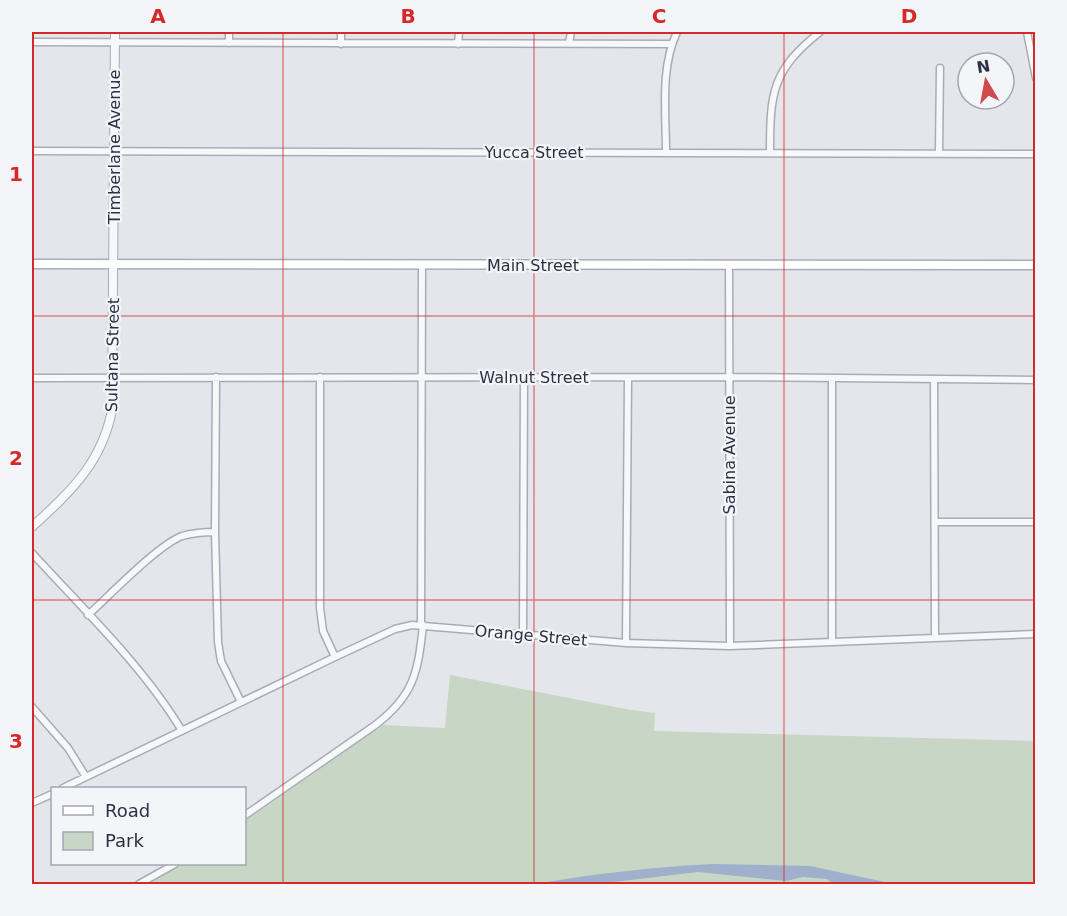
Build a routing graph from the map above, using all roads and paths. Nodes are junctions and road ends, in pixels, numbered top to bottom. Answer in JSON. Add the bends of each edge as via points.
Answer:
{"nodes":[{"id":1,"x":115,"y":32,"type":"edge"},
{"id":2,"x":229,"y":32,"type":"edge"},
{"id":3,"x":341,"y":32,"type":"edge"},
{"id":4,"x":459,"y":32,"type":"edge"},
{"id":5,"x":570,"y":32,"type":"edge"},
{"id":6,"x":677,"y":32,"type":"edge"},
{"id":7,"x":820,"y":32,"type":"edge"},
{"id":8,"x":1027,"y":32,"type":"edge"},
{"id":9,"x":32,"y":42,"type":"edge"},
{"id":10,"x":115,"y":42,"type":"junction"},
{"id":11,"x":229,"y":43,"type":"junction"},
{"id":12,"x":569,"y":43,"type":"junction"},
{"id":13,"x":341,"y":44,"type":"junction"},
{"id":14,"x":458,"y":44,"type":"junction"},
{"id":15,"x":671,"y":44,"type":"junction"},
{"id":16,"x":940,"y":68,"type":"dead end"},
{"id":17,"x":1035,"y":78,"type":"edge"},
{"id":18,"x":32,"y":151,"type":"edge"},
{"id":19,"x":114,"y":151,"type":"junction"},
{"id":20,"x":939,"y":152,"type":"junction"},
{"id":21,"x":666,"y":153,"type":"junction"},
{"id":22,"x":770,"y":153,"type":"junction"},
{"id":23,"x":1035,"y":154,"type":"edge"},
{"id":24,"x":114,"y":263,"type":"junction"},
{"id":25,"x":32,"y":264,"type":"edge"},
{"id":26,"x":422,"y":265,"type":"junction"},
{"id":27,"x":729,"y":265,"type":"junction"},
{"id":28,"x":1035,"y":265,"type":"edge"},
{"id":29,"x":216,"y":377,"type":"junction"},
{"id":30,"x":320,"y":377,"type":"junction"},
{"id":31,"x":421,"y":377,"type":"junction"},
{"id":32,"x":525,"y":377,"type":"junction"},
{"id":33,"x":729,"y":377,"type":"junction"},
{"id":34,"x":32,"y":378,"type":"edge"},
{"id":35,"x":112,"y":378,"type":"junction"},
{"id":36,"x":628,"y":378,"type":"junction"},
{"id":37,"x":832,"y":378,"type":"junction"},
{"id":38,"x":934,"y":379,"type":"junction"},
{"id":39,"x":1035,"y":380,"type":"edge"},
{"id":40,"x":935,"y":522,"type":"junction"},
{"id":41,"x":1035,"y":522,"type":"edge"},
{"id":42,"x":32,"y":527,"type":"edge"},
{"id":43,"x":215,"y":532,"type":"junction"},
{"id":44,"x":32,"y":553,"type":"edge"},
{"id":45,"x":88,"y":615,"type":"junction"},
{"id":46,"x":422,"y":625,"type":"junction"},
{"id":47,"x":1035,"y":634,"type":"edge"},
{"id":48,"x":523,"y":635,"type":"junction"},
{"id":49,"x":936,"y":638,"type":"junction"},
{"id":50,"x":832,"y":642,"type":"junction"},
{"id":51,"x":626,"y":643,"type":"junction"},
{"id":52,"x":730,"y":646,"type":"junction"},
{"id":53,"x":335,"y":657,"type":"junction"},
{"id":54,"x":241,"y":702,"type":"junction"},
{"id":55,"x":32,"y":707,"type":"edge"},
{"id":56,"x":182,"y":731,"type":"junction"},
{"id":57,"x":86,"y":777,"type":"junction"},
{"id":58,"x":67,"y":787,"type":"edge"},
{"id":59,"x":51,"y":794,"type":"edge"},
{"id":60,"x":32,"y":803,"type":"edge"},
{"id":61,"x":246,"y":815,"type":"edge"},
{"id":62,"x":173,"y":865,"type":"edge"},
{"id":63,"x":139,"y":885,"type":"edge"}],
"edges":[{"from":1,"to":10,"type":"street","name":"Timberlane Avenue"},
{"from":2,"to":11,"type":"street"},
{"from":3,"to":13,"type":"street"},
{"from":4,"to":14,"type":"street"},
{"from":5,"to":12,"type":"street"},
{"from":6,"to":15,"type":"street"},
{"from":7,"to":22,"type":"street","via":[[798,49],[777,84],[771,103]]},
{"from":8,"to":17,"type":"street"},
{"from":9,"to":10,"type":"street"},
{"from":10,"to":11,"type":"street"},
{"from":10,"to":19,"type":"street","name":"Timberlane Avenue"},
{"from":11,"to":13,"type":"street"},
{"from":12,"to":14,"type":"street"},
{"from":12,"to":15,"type":"street"},
{"from":13,"to":14,"type":"street"},
{"from":15,"to":21,"type":"street","via":[[666,71]]},
{"from":16,"to":20,"type":"street"},
{"from":18,"to":19,"type":"street","name":"Yucca Street"},
{"from":19,"to":21,"type":"street","name":"Yucca Street"},
{"from":19,"to":24,"type":"street","name":"Timberlane Avenue"},
{"from":20,"to":22,"type":"street","name":"Yucca Street"},
{"from":20,"to":23,"type":"street","name":"Yucca Street"},
{"from":21,"to":22,"type":"street","name":"Yucca Street"},
{"from":24,"to":25,"type":"main road","name":"Main Street"},
{"from":24,"to":26,"type":"main road","name":"Main Street"},
{"from":24,"to":35,"type":"street","name":"Sultana Street"},
{"from":26,"to":27,"type":"main road","name":"Main Street"},
{"from":26,"to":31,"type":"street"},
{"from":27,"to":28,"type":"main road","name":"Main Street"},
{"from":27,"to":33,"type":"street","name":"Sabina Avenue"},
{"from":29,"to":30,"type":"street","name":"Walnut Street"},
{"from":29,"to":35,"type":"street","name":"Walnut Street"},
{"from":29,"to":43,"type":"street"},
{"from":30,"to":31,"type":"street","name":"Walnut Street"},
{"from":30,"to":53,"type":"street","via":[[320,608],[323,631]]},
{"from":31,"to":32,"type":"street","name":"Walnut Street"},
{"from":31,"to":46,"type":"street"},
{"from":32,"to":36,"type":"street","name":"Walnut Street"},
{"from":32,"to":48,"type":"street"},
{"from":33,"to":36,"type":"street","name":"Walnut Street"},
{"from":33,"to":37,"type":"street","name":"Walnut Street"},
{"from":33,"to":52,"type":"street","name":"Sabina Avenue"},
{"from":34,"to":35,"type":"street","name":"Walnut Street"},
{"from":35,"to":42,"type":"street","name":"Sultana Street","via":[[112,410],[93,463]]},
{"from":36,"to":51,"type":"street"},
{"from":37,"to":38,"type":"street","name":"Walnut Street"},
{"from":37,"to":50,"type":"street"},
{"from":38,"to":39,"type":"street","name":"Walnut Street"},
{"from":38,"to":40,"type":"street"},
{"from":40,"to":41,"type":"street"},
{"from":40,"to":49,"type":"street"},
{"from":43,"to":45,"type":"street","via":[[180,537]]},
{"from":43,"to":54,"type":"street","via":[[219,652]]},
{"from":44,"to":45,"type":"street"},
{"from":45,"to":56,"type":"street","via":[[168,707]]},
{"from":46,"to":48,"type":"street","name":"Orange Street"},
{"from":46,"to":53,"type":"street","name":"Orange Street","via":[[394,629]]},
{"from":46,"to":61,"type":"street","via":[[415,676],[392,711]]},
{"from":47,"to":49,"type":"street","name":"Orange Street"},
{"from":48,"to":51,"type":"street","name":"Orange Street"},
{"from":49,"to":50,"type":"street","name":"Orange Street"},
{"from":50,"to":52,"type":"street","name":"Orange Street"},
{"from":51,"to":52,"type":"street","name":"Orange Street"},
{"from":53,"to":54,"type":"street","name":"Orange Street"},
{"from":54,"to":56,"type":"street","name":"Orange Street"},
{"from":55,"to":57,"type":"street","via":[[68,748]]},
{"from":56,"to":57,"type":"street","name":"Orange Street"},
{"from":57,"to":58,"type":"street","name":"Orange Street"},
{"from":59,"to":60,"type":"street"},
{"from":62,"to":63,"type":"street"}]}
